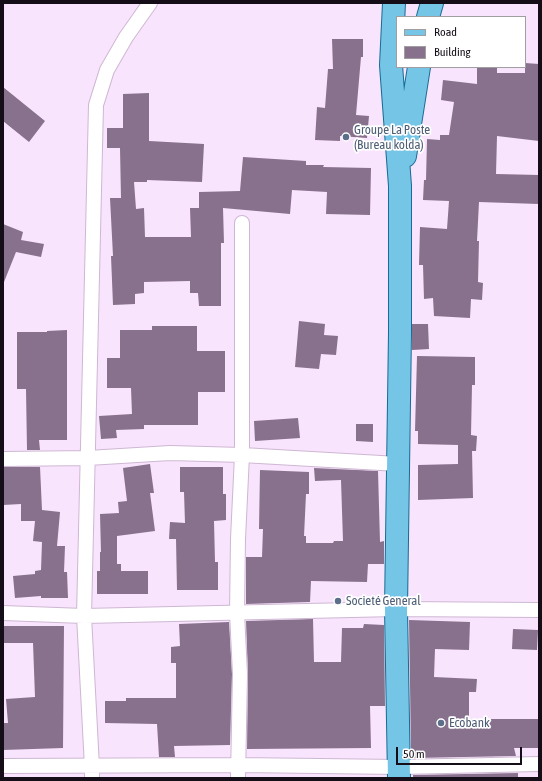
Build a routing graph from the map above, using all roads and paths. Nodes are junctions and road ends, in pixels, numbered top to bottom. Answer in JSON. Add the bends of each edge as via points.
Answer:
{"nodes":[{"id":1,"x":150,"y":3,"type":"edge"},
{"id":2,"x":394,"y":3,"type":"edge"},
{"id":3,"x":432,"y":3,"type":"edge"},
{"id":4,"x":428,"y":16,"type":"edge"},
{"id":5,"x":419,"y":68,"type":"edge"},
{"id":6,"x":400,"y":186,"type":"junction"},
{"id":7,"x":242,"y":222,"type":"dead end"},
{"id":8,"x":242,"y":455,"type":"junction"},
{"id":9,"x":88,"y":458,"type":"junction"},
{"id":10,"x":3,"y":459,"type":"edge"},
{"id":11,"x":398,"y":464,"type":"junction"},
{"id":12,"x":396,"y":609,"type":"junction"},
{"id":13,"x":539,"y":610,"type":"edge"},
{"id":14,"x":3,"y":613,"type":"edge"},
{"id":15,"x":237,"y":613,"type":"junction"},
{"id":16,"x":84,"y":616,"type":"junction"},
{"id":17,"x":539,"y":764,"type":"edge"},
{"id":18,"x":3,"y":766,"type":"edge"},
{"id":19,"x":92,"y":772,"type":"edge"},
{"id":20,"x":238,"y":772,"type":"edge"},
{"id":21,"x":399,"y":773,"type":"edge"}],
"edges":[{"from":1,"to":9,"type":"street","via":[[107,70],[96,105]]},
{"from":2,"to":6,"type":"main road","via":[[391,65]]},
{"from":3,"to":4,"type":"main road"},
{"from":5,"to":6,"type":"main road"},
{"from":6,"to":11,"type":"main road"},
{"from":7,"to":8,"type":"street"},
{"from":8,"to":9,"type":"street","via":[[170,453]]},
{"from":8,"to":11,"type":"street"},
{"from":8,"to":15,"type":"street"},
{"from":9,"to":10,"type":"street"},
{"from":9,"to":16,"type":"street"},
{"from":11,"to":12,"type":"main road"},
{"from":12,"to":13,"type":"street"},
{"from":12,"to":15,"type":"street"},
{"from":12,"to":21,"type":"main road"},
{"from":14,"to":16,"type":"street"},
{"from":15,"to":16,"type":"street"},
{"from":15,"to":20,"type":"street","via":[[240,674]]},
{"from":16,"to":19,"type":"street"},
{"from":17,"to":21,"type":"street"},
{"from":18,"to":19,"type":"street"},
{"from":19,"to":20,"type":"street"},
{"from":20,"to":21,"type":"street"}]}
